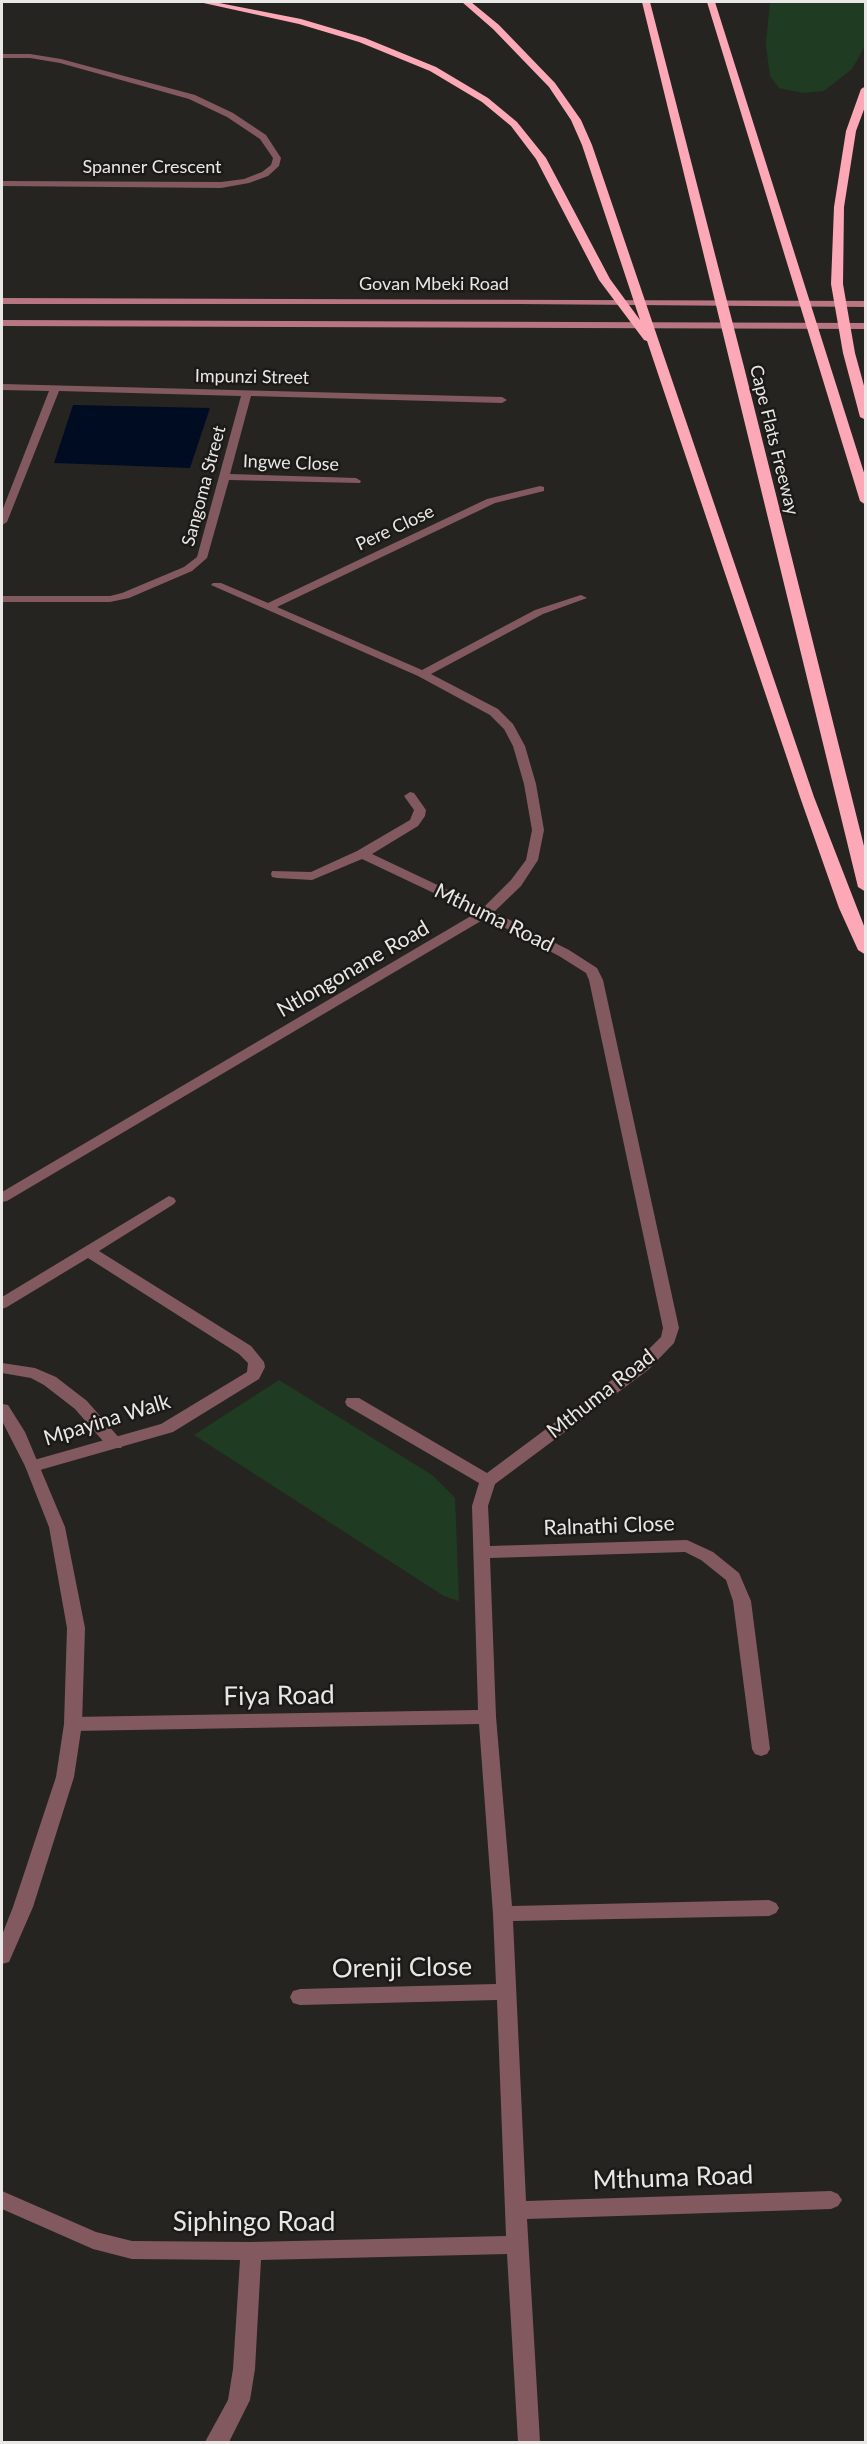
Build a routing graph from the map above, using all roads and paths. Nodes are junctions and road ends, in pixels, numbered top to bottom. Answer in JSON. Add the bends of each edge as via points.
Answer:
{"nodes":[{"id":1,"x":203,"y":2,"type":"edge"},
{"id":2,"x":466,"y":2,"type":"edge"},
{"id":3,"x":646,"y":2,"type":"edge"},
{"id":4,"x":711,"y":2,"type":"edge"},
{"id":5,"x":2,"y":56,"type":"edge"},
{"id":6,"x":866,"y":89,"type":"edge"},
{"id":7,"x":2,"y":184,"type":"edge"},
{"id":8,"x":2,"y":301,"type":"edge"},
{"id":9,"x":866,"y":304,"type":"edge"},
{"id":10,"x":2,"y":323,"type":"edge"},
{"id":11,"x":866,"y":326,"type":"edge"},
{"id":12,"x":659,"y":354,"type":"junction"},
{"id":13,"x":2,"y":387,"type":"edge"},
{"id":14,"x":55,"y":389,"type":"junction"},
{"id":15,"x":247,"y":394,"type":"junction"},
{"id":16,"x":502,"y":400,"type":"dead end"},
{"id":17,"x":866,"y":417,"type":"edge"},
{"id":18,"x":225,"y":477,"type":"junction"},
{"id":19,"x":356,"y":481,"type":"dead end"},
{"id":20,"x":540,"y":489,"type":"dead end"},
{"id":21,"x":866,"y":501,"type":"edge"},
{"id":22,"x":2,"y":522,"type":"edge"},
{"id":23,"x":217,"y":585,"type":"dead end"},
{"id":24,"x":581,"y":598,"type":"dead end"},
{"id":25,"x":2,"y":599,"type":"edge"},
{"id":26,"x":268,"y":607,"type":"junction"},
{"id":27,"x":422,"y":674,"type":"junction"},
{"id":28,"x":410,"y":796,"type":"dead end"},
{"id":29,"x":362,"y":854,"type":"junction"},
{"id":30,"x":277,"y":874,"type":"dead end"},
{"id":31,"x":866,"y":887,"type":"edge"},
{"id":32,"x":486,"y":913,"type":"junction"},
{"id":33,"x":866,"y":950,"type":"edge"},
{"id":34,"x":2,"y":1198,"type":"edge"},
{"id":35,"x":169,"y":1201,"type":"dead end"},
{"id":36,"x":88,"y":1251,"type":"junction"},
{"id":37,"x":2,"y":1304,"type":"edge"},
{"id":38,"x":2,"y":1368,"type":"edge"},
{"id":39,"x":353,"y":1402,"type":"dead end"},
{"id":40,"x":2,"y":1409,"type":"edge"},
{"id":41,"x":115,"y":1444,"type":"junction"},
{"id":42,"x":33,"y":1466,"type":"junction"},
{"id":43,"x":488,"y":1481,"type":"junction"},
{"id":44,"x":483,"y":1552,"type":"junction"},
{"id":45,"x":487,"y":1717,"type":"junction"},
{"id":46,"x":73,"y":1724,"type":"junction"},
{"id":47,"x":761,"y":1749,"type":"dead end"},
{"id":48,"x":769,"y":1908,"type":"dead end"},
{"id":49,"x":502,"y":1914,"type":"junction"},
{"id":50,"x":2,"y":1956,"type":"edge"},
{"id":51,"x":506,"y":1992,"type":"junction"},
{"id":52,"x":300,"y":1997,"type":"dead end"},
{"id":53,"x":2,"y":2200,"type":"edge"},
{"id":54,"x":831,"y":2200,"type":"dead end"},
{"id":55,"x":516,"y":2210,"type":"junction"},
{"id":56,"x":517,"y":2244,"type":"junction"},
{"id":57,"x":251,"y":2251,"type":"junction"},
{"id":58,"x":216,"y":2442,"type":"edge"},
{"id":59,"x":529,"y":2442,"type":"edge"}],
"edges":[{"from":1,"to":12,"type":"highway","via":[[301,22],[362,40],[433,69],[485,100],[514,124],[541,158],[605,280]]},
{"from":2,"to":12,"type":"highway","via":[[533,63],[576,120]]},
{"from":3,"to":31,"type":"highway","name":"Cape Flats Freeway"},
{"from":4,"to":21,"type":"highway"},
{"from":5,"to":7,"type":"street","name":"Spanner Crescent","via":[[62,61],[192,97],[263,137],[277,158],[275,166],[265,174],[221,185]]},
{"from":6,"to":17,"type":"highway","via":[[849,142],[839,207],[837,266],[849,353]]},
{"from":8,"to":9,"type":"main road","name":"Govan Mbeki Road"},
{"from":10,"to":11,"type":"main road","name":"Govan Mbeki Road"},
{"from":12,"to":33,"type":"highway","via":[[807,797]]},
{"from":13,"to":14,"type":"street","name":"Impunzi Street"},
{"from":14,"to":15,"type":"street","name":"Impunzi Street"},
{"from":14,"to":22,"type":"street"},
{"from":15,"to":16,"type":"street","name":"Impunzi Street"},
{"from":15,"to":18,"type":"street","name":"Sangoma Street"},
{"from":18,"to":19,"type":"street","name":"Ingwe Close"},
{"from":18,"to":25,"type":"street","name":"Sangoma Street","via":[[202,558],[188,569],[110,599]]},
{"from":20,"to":26,"type":"street","name":"Pere Close","via":[[491,501]]},
{"from":23,"to":26,"type":"street","name":"Ntlongonane Road"},
{"from":24,"to":27,"type":"street","via":[[539,612]]},
{"from":26,"to":27,"type":"street","name":"Ntlongonane Road"},
{"from":27,"to":32,"type":"street","name":"Ntlongonane Road","via":[[476,700],[509,727],[530,784],[538,830],[532,860]]},
{"from":28,"to":29,"type":"street","via":[[420,810],[414,823]]},
{"from":29,"to":30,"type":"street","via":[[312,876]]},
{"from":29,"to":32,"type":"street","name":"Mthuma Road"},
{"from":32,"to":34,"type":"street","name":"Ntlongonane Road"},
{"from":32,"to":43,"type":"street","name":"Mthuma Road","via":[[592,971],[671,1328],[668,1339],[642,1366]]},
{"from":35,"to":36,"type":"street"},
{"from":36,"to":37,"type":"street"},
{"from":36,"to":41,"type":"street","name":"Mpayina Walk","via":[[245,1350],[257,1367],[253,1375],[167,1428]]},
{"from":38,"to":41,"type":"street","via":[[35,1373],[50,1381],[81,1405]]},
{"from":39,"to":43,"type":"street"},
{"from":40,"to":42,"type":"street"},
{"from":41,"to":42,"type":"street","name":"Mpayina Walk"},
{"from":42,"to":46,"type":"street","via":[[57,1527],[76,1628]]},
{"from":43,"to":44,"type":"street","via":[[480,1506]]},
{"from":44,"to":45,"type":"street"},
{"from":44,"to":47,"type":"street","name":"Ralnathi Close","via":[[687,1546],[707,1556],[734,1577],[742,1600]]},
{"from":45,"to":46,"type":"street","name":"Fiya Road"},
{"from":45,"to":49,"type":"street"},
{"from":46,"to":50,"type":"street","via":[[65,1777],[51,1826]]},
{"from":48,"to":49,"type":"street"},
{"from":49,"to":51,"type":"street"},
{"from":51,"to":52,"type":"street","name":"Orenji Close"},
{"from":51,"to":55,"type":"street"},
{"from":53,"to":57,"type":"street","name":"Siphingo Road","via":[[93,2240],[132,2250]]},
{"from":54,"to":55,"type":"street","name":"Mthuma Road"},
{"from":55,"to":56,"type":"street"},
{"from":56,"to":57,"type":"street","name":"Siphingo Road"},
{"from":56,"to":59,"type":"street"},
{"from":57,"to":58,"type":"street","via":[[244,2369],[238,2400]]}]}
